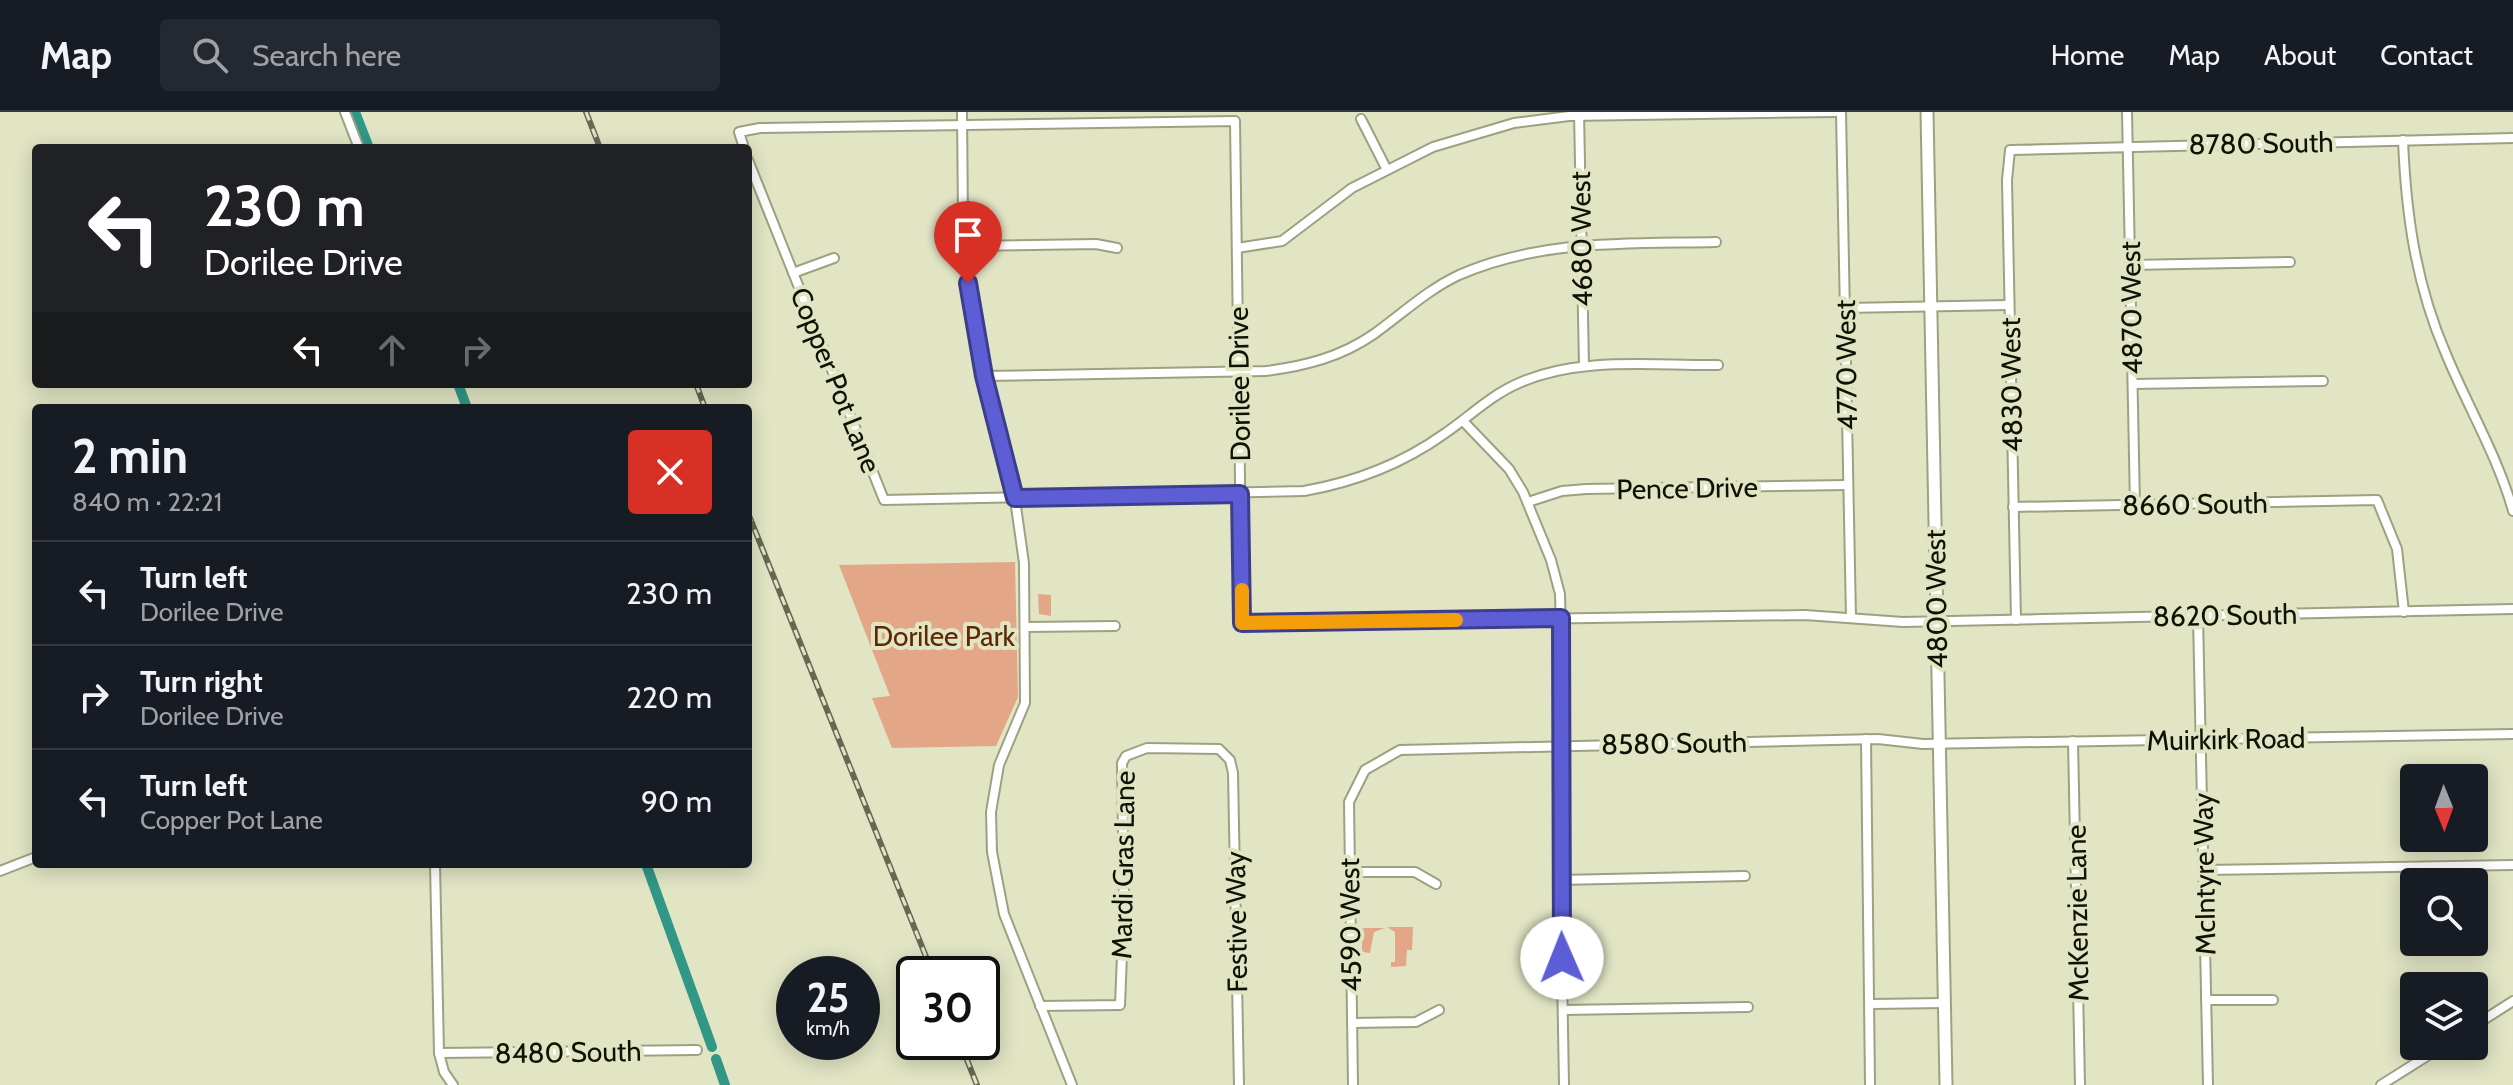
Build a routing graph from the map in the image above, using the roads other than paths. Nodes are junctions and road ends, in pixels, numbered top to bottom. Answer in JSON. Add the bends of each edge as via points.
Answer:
{"nodes":[{"id":1,"x":345,"y":112,"type":"edge"},
{"id":2,"x":962,"y":112,"type":"edge"},
{"id":3,"x":1838,"y":112,"type":"edge"},
{"id":4,"x":1927,"y":112,"type":"edge"},
{"id":5,"x":2127,"y":112,"type":"edge"},
{"id":6,"x":1579,"y":114,"type":"edge"},
{"id":7,"x":1361,"y":119,"type":"dead end"},
{"id":8,"x":962,"y":125,"type":"junction"},
{"id":9,"x":2513,"y":138,"type":"edge"},
{"id":10,"x":2403,"y":140,"type":"junction"},
{"id":11,"x":357,"y":144,"type":"edge"},
{"id":12,"x":743,"y":144,"type":"edge"},
{"id":13,"x":2128,"y":145,"type":"junction"},
{"id":14,"x":2010,"y":150,"type":"joint"},
{"id":15,"x":1386,"y":168,"type":"junction"},
{"id":16,"x":752,"y":170,"type":"edge"},
{"id":17,"x":1716,"y":242,"type":"dead end"},
{"id":18,"x":1581,"y":245,"type":"junction"},
{"id":19,"x":965,"y":246,"type":"junction"},
{"id":20,"x":1117,"y":248,"type":"dead end"},
{"id":21,"x":1237,"y":248,"type":"junction"},
{"id":22,"x":834,"y":258,"type":"dead end"},
{"id":23,"x":2290,"y":262,"type":"dead end"},
{"id":24,"x":2130,"y":265,"type":"junction"},
{"id":25,"x":793,"y":273,"type":"junction"},
{"id":26,"x":2009,"y":305,"type":"junction"},
{"id":27,"x":1931,"y":307,"type":"junction"},
{"id":28,"x":1845,"y":308,"type":"junction"},
{"id":29,"x":1718,"y":365,"type":"dead end"},
{"id":30,"x":1584,"y":366,"type":"junction"},
{"id":31,"x":1239,"y":372,"type":"junction"},
{"id":32,"x":984,"y":376,"type":"junction"},
{"id":33,"x":2323,"y":381,"type":"dead end"},
{"id":34,"x":2133,"y":384,"type":"junction"},
{"id":35,"x":1463,"y":421,"type":"junction"},
{"id":36,"x":1848,"y":485,"type":"junction"},
{"id":37,"x":1240,"y":494,"type":"junction"},
{"id":38,"x":1015,"y":498,"type":"junction"},
{"id":39,"x":1528,"y":502,"type":"junction"},
{"id":40,"x":2135,"y":505,"type":"junction"},
{"id":41,"x":2013,"y":507,"type":"junction"},
{"id":42,"x":2513,"y":507,"type":"edge"},
{"id":43,"x":2513,"y":609,"type":"edge"},
{"id":44,"x":2404,"y":612,"type":"junction"},
{"id":45,"x":2198,"y":616,"type":"junction"},
{"id":46,"x":1561,"y":618,"type":"junction"},
{"id":47,"x":1851,"y":618,"type":"junction"},
{"id":48,"x":2016,"y":620,"type":"junction"},
{"id":49,"x":1937,"y":621,"type":"junction"},
{"id":50,"x":1115,"y":626,"type":"dead end"},
{"id":51,"x":1026,"y":627,"type":"junction"},
{"id":52,"x":2513,"y":734,"type":"edge"},
{"id":53,"x":1866,"y":739,"type":"junction"},
{"id":54,"x":2200,"y":739,"type":"junction"},
{"id":55,"x":2073,"y":741,"type":"junction"},
{"id":56,"x":1940,"y":743,"type":"junction"},
{"id":57,"x":1564,"y":746,"type":"junction"},
{"id":58,"x":1230,"y":760,"type":"joint"},
{"id":59,"x":1365,"y":770,"type":"joint"},
{"id":60,"x":32,"y":859,"type":"edge"},
{"id":61,"x":2513,"y":865,"type":"edge"},
{"id":62,"x":435,"y":868,"type":"edge"},
{"id":63,"x":2204,"y":870,"type":"junction"},
{"id":64,"x":0,"y":871,"type":"edge"},
{"id":65,"x":1349,"y":872,"type":"junction"},
{"id":66,"x":1745,"y":876,"type":"dead end"},
{"id":67,"x":1560,"y":880,"type":"junction"},
{"id":68,"x":1436,"y":884,"type":"dead end"},
{"id":69,"x":2206,"y":1000,"type":"junction"},
{"id":70,"x":2273,"y":1000,"type":"dead end"},
{"id":71,"x":2513,"y":1001,"type":"edge"},
{"id":72,"x":1944,"y":1003,"type":"junction"},
{"id":73,"x":1872,"y":1004,"type":"junction"},
{"id":74,"x":1040,"y":1006,"type":"junction"},
{"id":75,"x":1748,"y":1007,"type":"dead end"},
{"id":76,"x":1439,"y":1010,"type":"dead end"},
{"id":77,"x":1563,"y":1010,"type":"junction"},
{"id":78,"x":2488,"y":1017,"type":"edge"},
{"id":79,"x":1352,"y":1023,"type":"junction"},
{"id":80,"x":697,"y":1050,"type":"dead end"},
{"id":81,"x":439,"y":1053,"type":"junction"},
{"id":82,"x":2416,"y":1060,"type":"edge"},
{"id":83,"x":453,"y":1085,"type":"edge"},
{"id":84,"x":1072,"y":1085,"type":"edge"},
{"id":85,"x":1239,"y":1085,"type":"edge"},
{"id":86,"x":1353,"y":1085,"type":"edge"},
{"id":87,"x":1564,"y":1085,"type":"edge"},
{"id":88,"x":1870,"y":1085,"type":"edge"},
{"id":89,"x":1946,"y":1085,"type":"edge"},
{"id":90,"x":2080,"y":1085,"type":"edge"},
{"id":91,"x":2208,"y":1085,"type":"edge"},
{"id":92,"x":2381,"y":1085,"type":"edge"}],
"edges":[{"from":1,"to":11,"type":"street"},
{"from":2,"to":8,"type":"street"},
{"from":3,"to":6,"type":"street"},
{"from":3,"to":28,"type":"street","name":"4770 West"},
{"from":4,"to":27,"type":"street","name":"4800 West"},
{"from":5,"to":13,"type":"street","name":"4870 West"},
{"from":6,"to":15,"type":"street","via":[[1474,133]]},
{"from":6,"to":18,"type":"street","name":"4680 West"},
{"from":7,"to":15,"type":"street"},
{"from":8,"to":12,"type":"street","via":[[760,128],[739,132]]},
{"from":8,"to":19,"type":"street"},
{"from":8,"to":21,"type":"street","name":"Dorilee Drive","via":[[1235,121]]},
{"from":9,"to":10,"type":"street","name":"8780 South"},
{"from":10,"to":13,"type":"street","name":"8780 South"},
{"from":10,"to":42,"type":"street","via":[[2406,206],[2421,286]]},
{"from":13,"to":14,"type":"street","name":"8780 South"},
{"from":13,"to":24,"type":"street","name":"4870 West"},
{"from":14,"to":26,"type":"street","name":"4830 West"},
{"from":15,"to":21,"type":"street","via":[[1282,241]]},
{"from":16,"to":25,"type":"street","name":"Copper Pot Lane"},
{"from":17,"to":18,"type":"street"},
{"from":18,"to":30,"type":"street","name":"4680 West"},
{"from":18,"to":31,"type":"street","via":[[1530,251],[1456,277],[1421,296],[1373,334],[1305,366]]},
{"from":19,"to":20,"type":"street"},
{"from":19,"to":32,"type":"street"},
{"from":21,"to":31,"type":"street","name":"Dorilee Drive"},
{"from":22,"to":25,"type":"street"},
{"from":23,"to":24,"type":"street"},
{"from":24,"to":34,"type":"street","name":"4870 West"},
{"from":25,"to":38,"type":"street","name":"Copper Pot Lane","via":[[884,500]]},
{"from":26,"to":27,"type":"street"},
{"from":26,"to":41,"type":"street","name":"4830 West"},
{"from":27,"to":28,"type":"street"},
{"from":27,"to":49,"type":"street","name":"4800 West"},
{"from":28,"to":36,"type":"street","name":"4770 West"},
{"from":29,"to":30,"type":"street","name":"Copper Pot Lane"},
{"from":30,"to":35,"type":"street","name":"Copper Pot Lane","via":[[1520,382]]},
{"from":31,"to":32,"type":"street"},
{"from":31,"to":37,"type":"street","name":"Dorilee Drive"},
{"from":32,"to":38,"type":"street"},
{"from":33,"to":34,"type":"street"},
{"from":34,"to":40,"type":"street","name":"4870 West"},
{"from":35,"to":37,"type":"street","name":"Copper Pot Lane","via":[[1406,458],[1359,478],[1304,491]]},
{"from":35,"to":39,"type":"street","via":[[1509,469]]},
{"from":36,"to":39,"type":"street","name":"Pence Drive","via":[[1586,489]]},
{"from":36,"to":47,"type":"street","name":"4770 West"},
{"from":37,"to":38,"type":"street","name":"Copper Pot Lane"},
{"from":37,"to":46,"type":"street","name":"Dorilee Drive","via":[[1242,623]]},
{"from":38,"to":51,"type":"street"},
{"from":39,"to":46,"type":"street","via":[[1555,572]]},
{"from":40,"to":41,"type":"street","name":"8660 South"},
{"from":40,"to":44,"type":"street","name":"8660 South","via":[[2377,500],[2397,549]]},
{"from":41,"to":48,"type":"street","name":"4830 West"},
{"from":43,"to":44,"type":"street","name":"8620 South"},
{"from":44,"to":45,"type":"street","name":"8620 South"},
{"from":45,"to":48,"type":"street","name":"8620 South"},
{"from":45,"to":54,"type":"street","name":"McIntyre Way"},
{"from":46,"to":47,"type":"street","name":"Dorilee Drive"},
{"from":46,"to":57,"type":"street"},
{"from":47,"to":49,"type":"street","name":"Dorilee Drive"},
{"from":48,"to":49,"type":"street","name":"8620 South"},
{"from":49,"to":56,"type":"street","name":"4800 West"},
{"from":50,"to":51,"type":"street"},
{"from":51,"to":74,"type":"street","via":[[1025,703],[999,765],[991,812],[992,852],[1004,914]]},
{"from":52,"to":54,"type":"street","name":"Muirkirk Road"},
{"from":53,"to":56,"type":"street","name":"8580 South"},
{"from":53,"to":57,"type":"street","name":"8580 South"},
{"from":53,"to":73,"type":"street"},
{"from":54,"to":55,"type":"street","name":"Muirkirk Road"},
{"from":54,"to":63,"type":"street","name":"McIntyre Way"},
{"from":55,"to":56,"type":"street","name":"Muirkirk Road"},
{"from":55,"to":90,"type":"street","name":"McKenzie Lane"},
{"from":56,"to":72,"type":"street","name":"4800 West"},
{"from":57,"to":59,"type":"street","name":"8580 South","via":[[1416,748],[1385,755]]},
{"from":57,"to":67,"type":"street"},
{"from":58,"to":74,"type":"street","name":"Mardi Gras Lane","via":[[1209,747],[1139,749],[1126,756],[1120,1005]]},
{"from":58,"to":85,"type":"street","name":"Festive Way"},
{"from":59,"to":65,"type":"street","name":"4590 West","via":[[1349,802]]},
{"from":60,"to":64,"type":"street"},
{"from":61,"to":63,"type":"street"},
{"from":62,"to":81,"type":"street"},
{"from":63,"to":69,"type":"street","name":"McIntyre Way"},
{"from":65,"to":68,"type":"street","via":[[1415,872]]},
{"from":65,"to":79,"type":"street","name":"4590 West"},
{"from":66,"to":67,"type":"street"},
{"from":67,"to":77,"type":"street"},
{"from":69,"to":70,"type":"street"},
{"from":69,"to":91,"type":"street","name":"McIntyre Way"},
{"from":71,"to":78,"type":"street"},
{"from":72,"to":73,"type":"street"},
{"from":72,"to":89,"type":"street","name":"4800 West"},
{"from":73,"to":88,"type":"street"},
{"from":74,"to":84,"type":"street"},
{"from":75,"to":77,"type":"street"},
{"from":76,"to":79,"type":"street","via":[[1416,1022]]},
{"from":77,"to":87,"type":"street"},
{"from":79,"to":86,"type":"street","name":"4590 West"},
{"from":80,"to":81,"type":"street","name":"8480 South"},
{"from":81,"to":83,"type":"street"},
{"from":82,"to":92,"type":"street"}]}
